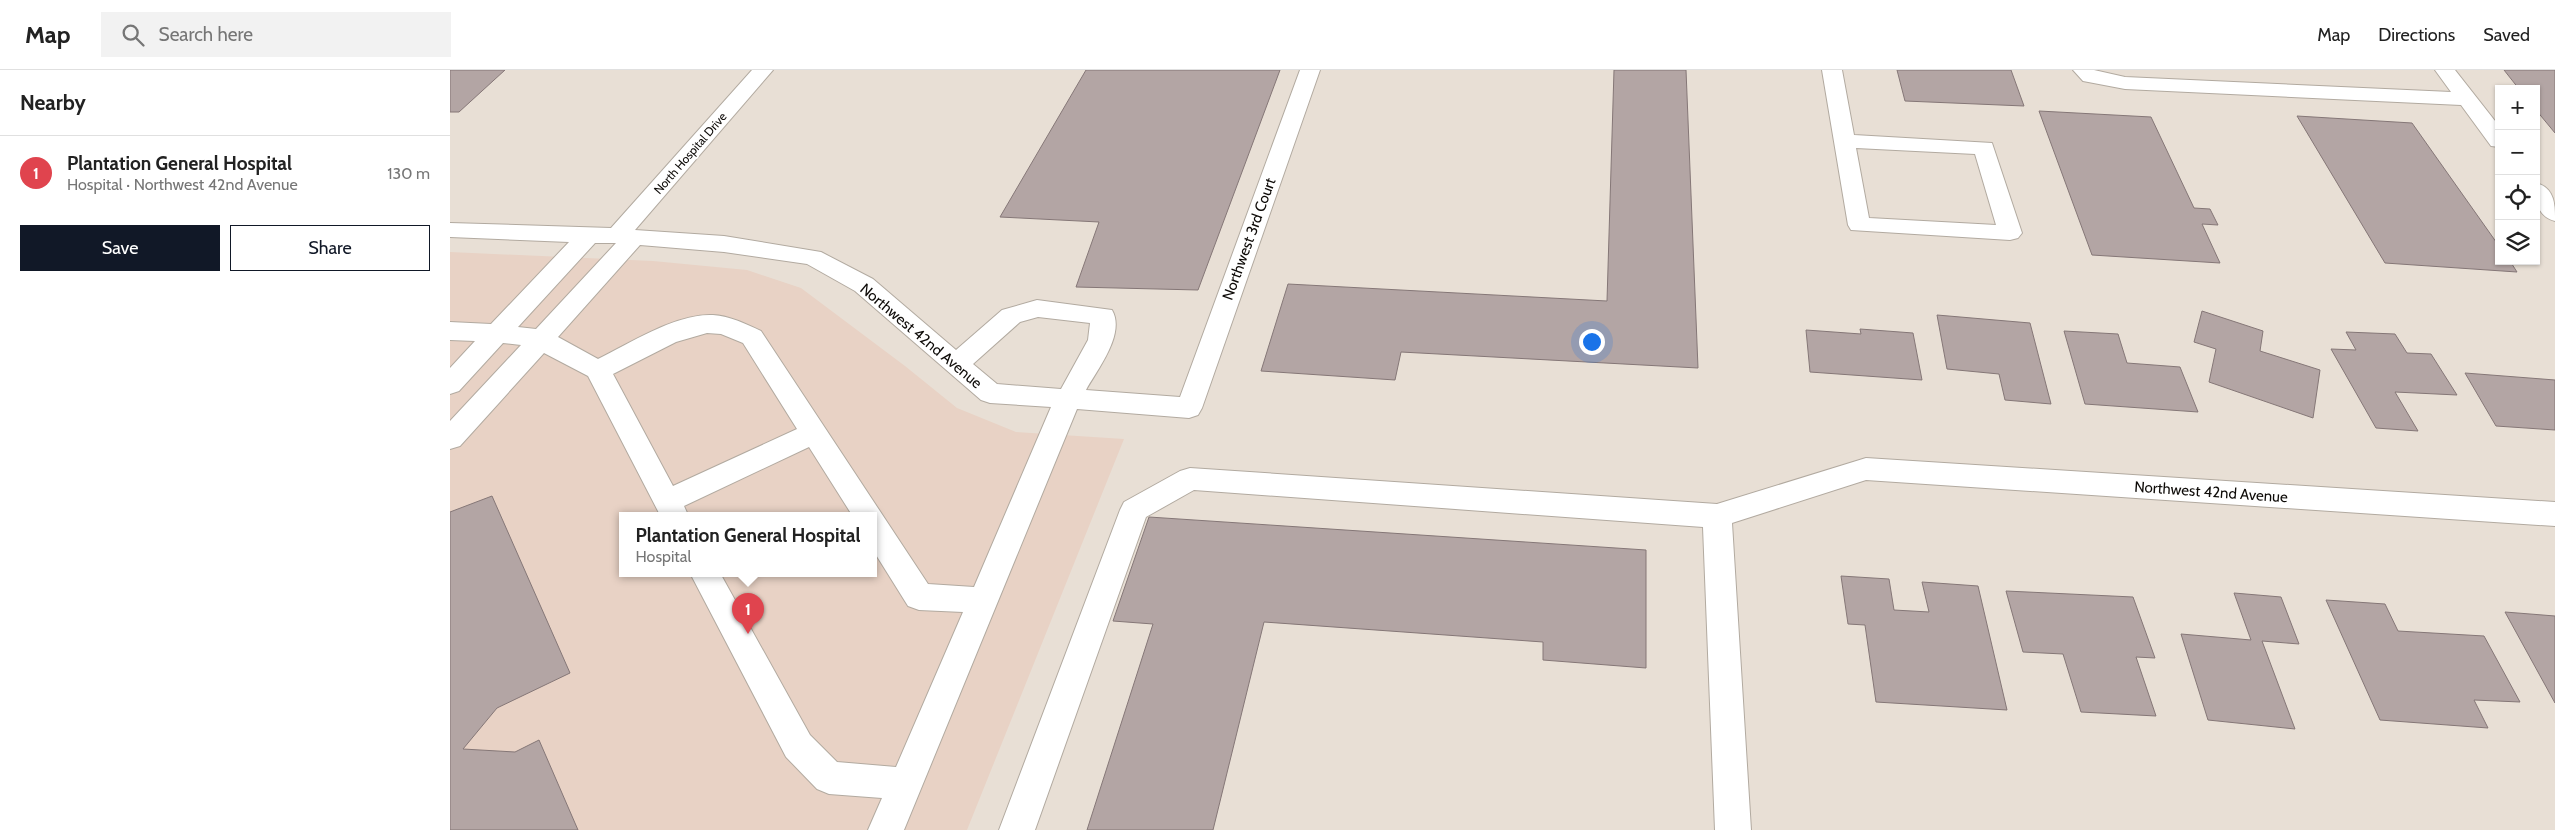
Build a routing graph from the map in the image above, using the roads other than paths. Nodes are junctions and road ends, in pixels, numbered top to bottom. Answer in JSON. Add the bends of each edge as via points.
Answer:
{"nodes":[{"id":1,"x":763,"y":70,"type":"edge"},
{"id":2,"x":1310,"y":70,"type":"edge"},
{"id":3,"x":1832,"y":70,"type":"edge"},
{"id":4,"x":2084,"y":70,"type":"edge"},
{"id":5,"x":2445,"y":70,"type":"edge"},
{"id":6,"x":2467,"y":99,"type":"junction"},
{"id":7,"x":2495,"y":135,"type":"edge"},
{"id":8,"x":1845,"y":141,"type":"junction"},
{"id":9,"x":2540,"y":195,"type":"edge"},
{"id":10,"x":2555,"y":214,"type":"edge"},
{"id":11,"x":450,"y":230,"type":"edge"},
{"id":12,"x":589,"y":234,"type":"junction"},
{"id":13,"x":626,"y":237,"type":"junction"},
{"id":14,"x":450,"y":330,"type":"edge"},
{"id":15,"x":498,"y":333,"type":"junction"},
{"id":16,"x":542,"y":339,"type":"junction"},
{"id":17,"x":956,"y":364,"type":"junction"},
{"id":18,"x":598,"y":370,"type":"junction"},
{"id":19,"x":450,"y":384,"type":"edge"},
{"id":20,"x":1068,"y":399,"type":"junction"},
{"id":21,"x":1189,"y":408,"type":"joint"},
{"id":22,"x":814,"y":433,"type":"junction"},
{"id":23,"x":450,"y":439,"type":"edge"},
{"id":24,"x":671,"y":508,"type":"edge"},
{"id":25,"x":865,"y":512,"type":"edge"},
{"id":26,"x":2555,"y":514,"type":"edge"},
{"id":27,"x":1717,"y":516,"type":"junction"},
{"id":28,"x":877,"y":531,"type":"edge"},
{"id":29,"x":707,"y":577,"type":"edge"},
{"id":30,"x":983,"y":600,"type":"junction"},
{"id":31,"x":906,"y":784,"type":"junction"},
{"id":32,"x":886,"y":830,"type":"edge"},
{"id":33,"x":1017,"y":830,"type":"edge"},
{"id":34,"x":1733,"y":830,"type":"edge"}],
"edges":[{"from":1,"to":13,"type":"street","name":"North Hospital Drive"},
{"from":2,"to":21,"type":"street","name":"Northwest 3rd Court"},
{"from":3,"to":8,"type":"street"},
{"from":4,"to":6,"type":"street","via":[[2090,77],[2125,83]]},
{"from":5,"to":6,"type":"street"},
{"from":6,"to":7,"type":"street"},
{"from":8,"to":8,"type":"street","via":[[1984,148],[2010,234],[1860,225]]},
{"from":9,"to":10,"type":"street"},
{"from":11,"to":12,"type":"street","name":"Northwest 42nd Avenue"},
{"from":12,"to":13,"type":"street","name":"Northwest 42nd Avenue"},
{"from":12,"to":15,"type":"street"},
{"from":13,"to":16,"type":"street","name":"North Hospital Drive"},
{"from":13,"to":17,"type":"street","name":"Northwest 42nd Avenue","via":[[724,244],[812,257],[864,285]]},
{"from":14,"to":15,"type":"street"},
{"from":15,"to":16,"type":"street"},
{"from":15,"to":19,"type":"street"},
{"from":16,"to":18,"type":"street"},
{"from":16,"to":23,"type":"street","name":"North Hospital Drive"},
{"from":17,"to":20,"type":"street","name":"Northwest 42nd Avenue","via":[[990,393]]},
{"from":17,"to":20,"type":"street","via":[[1011,316],[1037,308],[1103,316],[1101,340]]},
{"from":18,"to":22,"type":"street","via":[[687,328],[708,324],[731,328],[752,337]]},
{"from":18,"to":24,"type":"street"},
{"from":20,"to":21,"type":"street","name":"Northwest 42nd Avenue"},
{"from":20,"to":30,"type":"street"},
{"from":22,"to":24,"type":"street"},
{"from":22,"to":25,"type":"street"},
{"from":26,"to":27,"type":"street","name":"Northwest 42nd Avenue","via":[[1866,469]]},
{"from":27,"to":33,"type":"street","via":[[1190,479],[1134,510]]},
{"from":27,"to":34,"type":"street"},
{"from":28,"to":30,"type":"street","via":[[920,597]]},
{"from":29,"to":31,"type":"street","via":[[798,746],[829,778]]},
{"from":30,"to":31,"type":"street"},
{"from":31,"to":32,"type":"street"}]}
